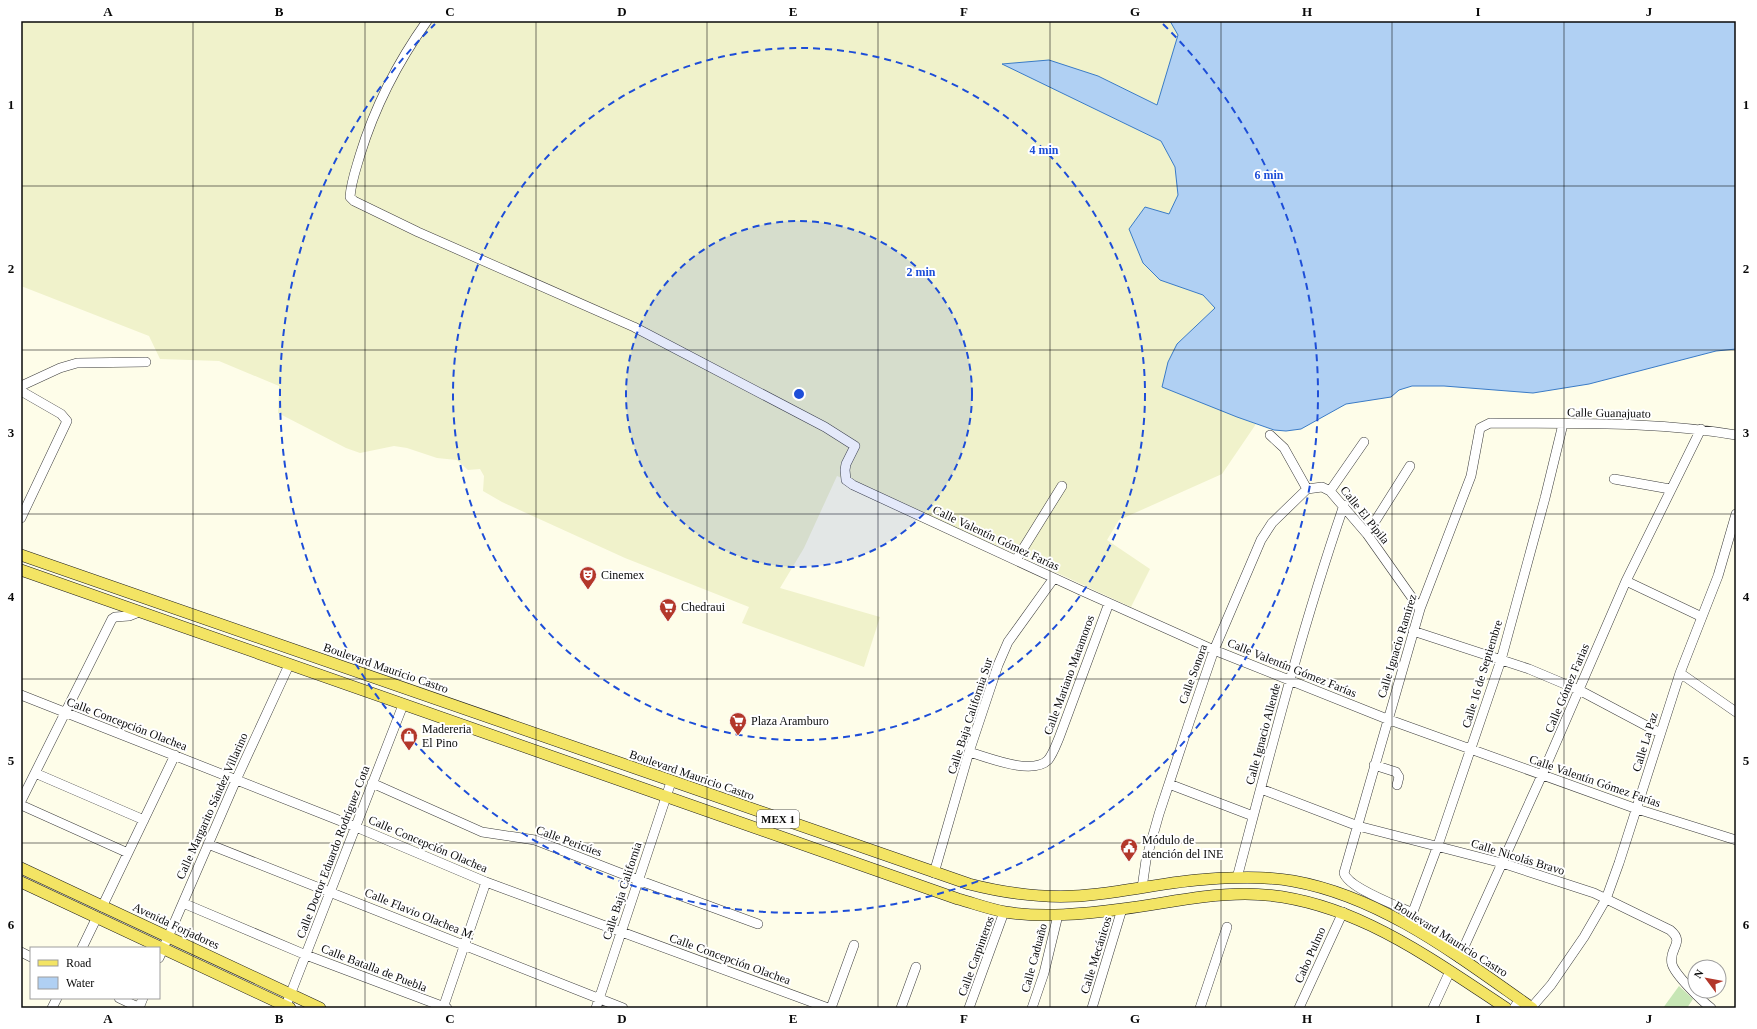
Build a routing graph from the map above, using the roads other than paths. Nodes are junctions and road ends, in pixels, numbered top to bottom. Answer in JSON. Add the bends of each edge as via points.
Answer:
{"nodes":[{"id":1,"x":427,"y":21,"type":"edge"},
{"id":2,"x":146,"y":362,"type":"dead end"},
{"id":3,"x":21,"y":386,"type":"edge"},
{"id":4,"x":21,"y":391,"type":"edge"},
{"id":5,"x":1563,"y":424,"type":"junction"},
{"id":6,"x":1482,"y":426,"type":"joint"},
{"id":7,"x":1701,"y":429,"type":"junction"},
{"id":8,"x":1270,"y":435,"type":"dead end"},
{"id":9,"x":1736,"y":435,"type":"edge"},
{"id":10,"x":1364,"y":442,"type":"dead end"},
{"id":11,"x":1410,"y":466,"type":"dead end"},
{"id":12,"x":1614,"y":479,"type":"dead end"},
{"id":13,"x":1062,"y":486,"type":"dead end"},
{"id":14,"x":1308,"y":489,"type":"junction"},
{"id":15,"x":1670,"y":489,"type":"junction"},
{"id":16,"x":1330,"y":491,"type":"junction"},
{"id":17,"x":1344,"y":505,"type":"junction"},
{"id":18,"x":1736,"y":514,"type":"edge"},
{"id":19,"x":21,"y":518,"type":"edge"},
{"id":20,"x":1367,"y":534,"type":"junction"},
{"id":21,"x":21,"y":555,"type":"edge"},
{"id":22,"x":1016,"y":560,"type":"junction"},
{"id":23,"x":21,"y":570,"type":"edge"},
{"id":24,"x":1054,"y":578,"type":"junction"},
{"id":25,"x":1626,"y":581,"type":"junction"},
{"id":26,"x":1109,"y":603,"type":"junction"},
{"id":27,"x":1420,"y":608,"type":"junction"},
{"id":28,"x":139,"y":612,"type":"junction"},
{"id":29,"x":1702,"y":617,"type":"junction"},
{"id":30,"x":1413,"y":631,"type":"junction"},
{"id":31,"x":1214,"y":650,"type":"junction"},
{"id":32,"x":1501,"y":660,"type":"junction"},
{"id":33,"x":289,"y":665,"type":"junction"},
{"id":34,"x":1680,"y":673,"type":"junction"},
{"id":35,"x":1290,"y":679,"type":"junction"},
{"id":36,"x":1579,"y":690,"type":"junction"},
{"id":37,"x":21,"y":695,"type":"edge"},
{"id":38,"x":403,"y":705,"type":"junction"},
{"id":39,"x":1736,"y":712,"type":"edge"},
{"id":40,"x":65,"y":713,"type":"junction"},
{"id":41,"x":1388,"y":720,"type":"junction"},
{"id":42,"x":1660,"y":733,"type":"junction"},
{"id":43,"x":1471,"y":751,"type":"junction"},
{"id":44,"x":969,"y":752,"type":"junction"},
{"id":45,"x":175,"y":756,"type":"junction"},
{"id":46,"x":1374,"y":765,"type":"junction"},
{"id":47,"x":35,"y":773,"type":"junction"},
{"id":48,"x":1542,"y":775,"type":"junction"},
{"id":49,"x":236,"y":780,"type":"junction"},
{"id":50,"x":671,"y":782,"type":"junction"},
{"id":51,"x":372,"y":784,"type":"junction"},
{"id":52,"x":1169,"y":784,"type":"junction"},
{"id":53,"x":1397,"y":785,"type":"dead end"},
{"id":54,"x":1261,"y":789,"type":"junction"},
{"id":55,"x":665,"y":798,"type":"junction"},
{"id":56,"x":21,"y":801,"type":"edge"},
{"id":57,"x":21,"y":805,"type":"edge"},
{"id":58,"x":1637,"y":809,"type":"junction"},
{"id":59,"x":1254,"y":816,"type":"junction"},
{"id":60,"x":144,"y":820,"type":"junction"},
{"id":61,"x":1358,"y":826,"type":"junction"},
{"id":62,"x":356,"y":827,"type":"junction"},
{"id":63,"x":1736,"y":840,"type":"edge"},
{"id":64,"x":208,"y":844,"type":"junction"},
{"id":65,"x":1438,"y":846,"type":"junction"},
{"id":66,"x":128,"y":852,"type":"junction"},
{"id":67,"x":905,"y":862,"type":"junction"},
{"id":68,"x":1502,"y":864,"type":"junction"},
{"id":69,"x":21,"y":868,"type":"edge"},
{"id":70,"x":871,"y":869,"type":"junction"},
{"id":71,"x":934,"y":873,"type":"junction"},
{"id":72,"x":1237,"y":878,"type":"junction"},
{"id":73,"x":638,"y":880,"type":"junction"},
{"id":74,"x":21,"y":882,"type":"edge"},
{"id":75,"x":486,"y":882,"type":"junction"},
{"id":76,"x":1142,"y":888,"type":"junction"},
{"id":77,"x":331,"y":891,"type":"junction"},
{"id":78,"x":1606,"y":899,"type":"junction"},
{"id":79,"x":183,"y":903,"type":"junction"},
{"id":80,"x":102,"y":907,"type":"junction"},
{"id":81,"x":1122,"y":909,"type":"junction"},
{"id":82,"x":1004,"y":912,"type":"junction"},
{"id":83,"x":1343,"y":912,"type":"junction"},
{"id":84,"x":1413,"y":913,"type":"junction"},
{"id":85,"x":1058,"y":915,"type":"junction"},
{"id":86,"x":97,"y":917,"type":"junction"},
{"id":87,"x":758,"y":924,"type":"dead end"},
{"id":88,"x":1408,"y":925,"type":"junction"},
{"id":89,"x":1227,"y":927,"type":"dead end"},
{"id":90,"x":621,"y":932,"type":"junction"},
{"id":91,"x":169,"y":937,"type":"junction"},
{"id":92,"x":465,"y":945,"type":"junction"},
{"id":93,"x":854,"y":945,"type":"dead end"},
{"id":94,"x":82,"y":947,"type":"edge"},
{"id":95,"x":150,"y":947,"type":"edge"},
{"id":96,"x":21,"y":952,"type":"edge"},
{"id":97,"x":161,"y":953,"type":"edge"},
{"id":98,"x":306,"y":955,"type":"junction"},
{"id":99,"x":30,"y":956,"type":"edge"},
{"id":100,"x":1459,"y":958,"type":"junction"},
{"id":101,"x":916,"y":967,"type":"dead end"},
{"id":102,"x":1450,"y":971,"type":"junction"},
{"id":103,"x":291,"y":994,"type":"junction"},
{"id":104,"x":56,"y":999,"type":"edge"},
{"id":105,"x":121,"y":999,"type":"edge"},
{"id":106,"x":599,"y":999,"type":"junction"},
{"id":107,"x":1517,"y":1004,"type":"edge"},
{"id":108,"x":287,"y":1007,"type":"edge"},
{"id":109,"x":1203,"y":1007,"type":"edge"},
{"id":110,"x":52,"y":1008,"type":"edge"},
{"id":111,"x":139,"y":1008,"type":"edge"},
{"id":112,"x":320,"y":1008,"type":"edge"},
{"id":113,"x":445,"y":1008,"type":"edge"},
{"id":114,"x":596,"y":1008,"type":"edge"},
{"id":115,"x":623,"y":1008,"type":"edge"},
{"id":116,"x":828,"y":1008,"type":"edge"},
{"id":117,"x":831,"y":1008,"type":"edge"},
{"id":118,"x":901,"y":1008,"type":"edge"},
{"id":119,"x":969,"y":1008,"type":"edge"},
{"id":120,"x":1032,"y":1008,"type":"edge"},
{"id":121,"x":1092,"y":1008,"type":"edge"},
{"id":122,"x":1299,"y":1008,"type":"edge"},
{"id":123,"x":1433,"y":1008,"type":"edge"},
{"id":124,"x":1506,"y":1008,"type":"edge"},
{"id":125,"x":1532,"y":1008,"type":"edge"},
{"id":126,"x":1711,"y":1008,"type":"edge"}],
"edges":[{"from":1,"to":22,"type":"street","name":"Calle Valentín Gómez Farías","via":[[409,46],[381,96],[350,186],[350,197],[354,201],[418,232],[634,327],[825,427],[855,446],[844,470],[846,480],[853,485]]},
{"from":2,"to":3,"type":"street","via":[[77,363]]},
{"from":4,"to":19,"type":"street","via":[[61,414],[67,421]]},
{"from":5,"to":6,"type":"street","name":"Calle Guanajuato","via":[[1490,423]]},
{"from":5,"to":7,"type":"street","name":"Calle Guanajuato"},
{"from":5,"to":32,"type":"street","name":"Calle 16 de Septiembre"},
{"from":6,"to":27,"type":"street","name":"Calle Ignacio Ramírez","via":[[1479,430],[1471,476]]},
{"from":7,"to":9,"type":"street","name":"Calle Guanajuato"},
{"from":7,"to":15,"type":"street","name":"Calle Gómez Farias"},
{"from":8,"to":14,"type":"street","via":[[1284,448]]},
{"from":10,"to":16,"type":"street"},
{"from":11,"to":20,"type":"street"},
{"from":12,"to":15,"type":"street"},
{"from":13,"to":22,"type":"street"},
{"from":14,"to":16,"type":"street","name":"Calle El Pípila","via":[[1316,487]]},
{"from":14,"to":31,"type":"street","name":"Calle Sonora","via":[[1284,510],[1264,533]]},
{"from":15,"to":25,"type":"street","name":"Calle Gómez Farias"},
{"from":16,"to":17,"type":"street","name":"Calle El Pípila"},
{"from":17,"to":20,"type":"street","name":"Calle El Pípila"},
{"from":17,"to":35,"type":"street","name":"Calle Ignacio Allende"},
{"from":18,"to":29,"type":"street","name":"Calle La Paz","via":[[1718,576]]},
{"from":20,"to":27,"type":"street","name":"Calle El Pípila"},
{"from":21,"to":50,"type":"main road","name":"Boulevard Mauricio Castro","number":"MEX 1"},
{"from":22,"to":24,"type":"street","name":"Calle Valentín Gómez Farías"},
{"from":23,"to":28,"type":"main road","number":"MEX 1"},
{"from":24,"to":26,"type":"street","name":"Calle Valentín Gómez Farías"},
{"from":24,"to":44,"type":"street","name":"Calle Baja California Sur","via":[[1003,652]]},
{"from":25,"to":29,"type":"street"},
{"from":25,"to":36,"type":"street","name":"Calle Gómez Farias"},
{"from":26,"to":31,"type":"street","name":"Calle Valentín Gómez Farías"},
{"from":26,"to":44,"type":"street","name":"Calle Mariano Matamoros","via":[[1052,755],[1042,764],[1030,767]]},
{"from":27,"to":30,"type":"street","name":"Calle Ignacio Ramírez"},
{"from":28,"to":33,"type":"main road","number":"MEX 1"},
{"from":28,"to":40,"type":"street","via":[[112,619]]},
{"from":29,"to":34,"type":"street","name":"Calle La Paz"},
{"from":30,"to":32,"type":"street"},
{"from":30,"to":41,"type":"street","name":"Calle Ignacio Ramírez"},
{"from":31,"to":35,"type":"street","name":"Calle Valentín Gómez Farías"},
{"from":31,"to":52,"type":"street","name":"Calle Sonora"},
{"from":32,"to":36,"type":"street"},
{"from":32,"to":43,"type":"street","name":"Calle 16 de Septiembre"},
{"from":33,"to":38,"type":"main road","number":"MEX 1"},
{"from":33,"to":49,"type":"street","name":"Calle Margarito Sández Villarino"},
{"from":34,"to":39,"type":"street"},
{"from":34,"to":42,"type":"street","name":"Calle La Paz"},
{"from":35,"to":41,"type":"street","name":"Calle Valentín Gómez Farías"},
{"from":35,"to":54,"type":"street","name":"Calle Ignacio Allende"},
{"from":36,"to":42,"type":"street"},
{"from":36,"to":48,"type":"street","name":"Calle Gómez Farias"},
{"from":37,"to":40,"type":"street","name":"Calle Concepción Olachea"},
{"from":38,"to":51,"type":"street","name":"Calle Doctor Eduardo Rodríguez Cota"},
{"from":38,"to":55,"type":"main road","number":"MEX 1"},
{"from":40,"to":45,"type":"street","name":"Calle Concepción Olachea"},
{"from":40,"to":47,"type":"street"},
{"from":41,"to":43,"type":"street","name":"Calle Valentín Gómez Farías"},
{"from":41,"to":46,"type":"street","name":"Calle Ignacio Ramírez"},
{"from":42,"to":58,"type":"street","name":"Calle La Paz"},
{"from":43,"to":48,"type":"street","name":"Calle Valentín Gómez Farías"},
{"from":43,"to":65,"type":"street","name":"Calle 16 de Septiembre"},
{"from":44,"to":71,"type":"street","name":"Calle Baja California Sur"},
{"from":45,"to":49,"type":"street","name":"Calle Concepción Olachea"},
{"from":45,"to":60,"type":"street"},
{"from":46,"to":53,"type":"street","via":[[1396,772],[1399,777]]},
{"from":46,"to":61,"type":"street","name":"Calle Ignacio Ramírez"},
{"from":47,"to":56,"type":"street"},
{"from":47,"to":60,"type":"street"},
{"from":48,"to":58,"type":"street","name":"Calle Valentín Gómez Farías"},
{"from":48,"to":68,"type":"street","name":"Calle Gómez Farias"},
{"from":49,"to":62,"type":"street","name":"Calle Concepción Olachea"},
{"from":49,"to":64,"type":"street","name":"Calle Margarito Sández Villarino"},
{"from":50,"to":55,"type":"street","name":"Calle Baja California"},
{"from":50,"to":67,"type":"main road","name":"Boulevard Mauricio Castro","number":"MEX 1"},
{"from":51,"to":62,"type":"street","name":"Calle Doctor Eduardo Rodríguez Cota"},
{"from":51,"to":73,"type":"street","name":"Calle Pericúes","via":[[482,832],[535,840]]},
{"from":52,"to":59,"type":"street"},
{"from":52,"to":76,"type":"street","name":"Calle Sonora","via":[[1146,860]]},
{"from":54,"to":59,"type":"street","name":"Calle Ignacio Allende"},
{"from":54,"to":61,"type":"street","name":"Calle Nicolás Bravo"},
{"from":55,"to":70,"type":"main road","number":"MEX 1"},
{"from":55,"to":73,"type":"street","name":"Calle Baja California"},
{"from":57,"to":66,"type":"street"},
{"from":58,"to":63,"type":"street","name":"Calle Valentín Gómez Farías"},
{"from":58,"to":78,"type":"street","name":"Calle La Paz"},
{"from":59,"to":72,"type":"street","name":"Calle Ignacio Allende"},
{"from":60,"to":66,"type":"street"},
{"from":61,"to":65,"type":"street","name":"Calle Nicolás Bravo"},
{"from":61,"to":84,"type":"street","name":"Calle Ignacio Ramírez","via":[[1345,877],[1355,886]]},
{"from":62,"to":75,"type":"street","name":"Calle Concepción Olachea"},
{"from":62,"to":77,"type":"street","name":"Calle Doctor Eduardo Rodríguez Cota"},
{"from":64,"to":77,"type":"street","name":"Calle Flavio Olachea M."},
{"from":64,"to":79,"type":"street","name":"Calle Margarito Sández Villarino"},
{"from":65,"to":68,"type":"street","name":"Calle Nicolás Bravo"},
{"from":65,"to":84,"type":"street","name":"Calle 16 de Septiembre"},
{"from":66,"to":80,"type":"street"},
{"from":67,"to":70,"type":"main road","via":[[889,869]]},
{"from":67,"to":71,"type":"main road","name":"Boulevard Mauricio Castro","number":"MEX 1"},
{"from":68,"to":78,"type":"street","name":"Calle Nicolás Bravo"},
{"from":68,"to":100,"type":"street","name":"Calle Gómez Farias"},
{"from":69,"to":80,"type":"main road","name":"Avenida Forjadores"},
{"from":70,"to":82,"type":"main road","number":"MEX 1"},
{"from":71,"to":76,"type":"main road","name":"Boulevard Mauricio Castro","number":"MEX 1","via":[[1003,893],[1029,896],[1097,895]]},
{"from":72,"to":76,"type":"main road","name":"Boulevard Mauricio Castro","number":"MEX 1","via":[[1186,881]]},
{"from":72,"to":88,"type":"main road","name":"Boulevard Mauricio Castro","number":"MEX 1","via":[[1265,877],[1319,887],[1374,908]]},
{"from":73,"to":87,"type":"street","name":"Calle Pericúes"},
{"from":73,"to":90,"type":"street","name":"Calle Baja California"},
{"from":74,"to":86,"type":"main road"},
{"from":75,"to":90,"type":"street","name":"Calle Concepción Olachea"},
{"from":75,"to":92,"type":"street"},
{"from":77,"to":92,"type":"street","name":"Calle Flavio Olachea M."},
{"from":77,"to":98,"type":"street","name":"Calle Doctor Eduardo Rodríguez Cota"},
{"from":78,"to":125,"type":"street","name":"Calle La Paz","via":[[1572,955]]},
{"from":78,"to":126,"type":"street","name":"Calle Nicolás Bravo","via":[[1676,935],[1677,940],[1671,956],[1672,964],[1699,999]]},
{"from":79,"to":91,"type":"street","name":"Calle Margarito Sández Villarino"},
{"from":79,"to":98,"type":"street","name":"Calle Batalla de Puebla"},
{"from":80,"to":91,"type":"main road","name":"Avenida Forjadores"},
{"from":81,"to":83,"type":"main road","number":"MEX 1","via":[[1206,896],[1245,894],[1274,896]]},
{"from":81,"to":85,"type":"main road","number":"MEX 1"},
{"from":81,"to":121,"type":"street","name":"Calle Mecánicos"},
{"from":82,"to":85,"type":"main road","number":"MEX 1"},
{"from":82,"to":119,"type":"street","name":"Calle Carpinteros"},
{"from":83,"to":102,"type":"main road","number":"MEX 1","via":[[1393,937]]},
{"from":83,"to":122,"type":"street","name":"Cabo Pulmo"},
{"from":84,"to":88,"type":"street","name":"Calle 16 de Septiembre"},
{"from":85,"to":120,"type":"street","name":"Calle Caduaño","via":[[1044,973]]},
{"from":86,"to":94,"type":"street"},
{"from":86,"to":95,"type":"main road"},
{"from":88,"to":100,"type":"main road","name":"Boulevard Mauricio Castro","number":"MEX 1"},
{"from":89,"to":109,"type":"street"},
{"from":90,"to":106,"type":"street","name":"Calle Baja California"},
{"from":90,"to":116,"type":"street","name":"Calle Concepción Olachea"},
{"from":91,"to":97,"type":"street","name":"Calle Margarito Sández Villarino"},
{"from":91,"to":103,"type":"main road","name":"Avenida Forjadores"},
{"from":92,"to":106,"type":"street","name":"Calle Flavio Olachea M."},
{"from":92,"to":113,"type":"street"},
{"from":93,"to":117,"type":"street"},
{"from":96,"to":99,"type":"street"},
{"from":97,"to":108,"type":"main road"},
{"from":98,"to":103,"type":"street","name":"Calle Doctor Eduardo Rodríguez Cota"},
{"from":98,"to":113,"type":"street","name":"Calle Batalla de Puebla"},
{"from":100,"to":107,"type":"main road","name":"Boulevard Mauricio Castro","number":"MEX 1"},
{"from":101,"to":118,"type":"street"},
{"from":102,"to":123,"type":"street"},
{"from":102,"to":124,"type":"main road","number":"MEX 1"},
{"from":103,"to":108,"type":"street","name":"Calle Doctor Eduardo Rodríguez Cota"},
{"from":103,"to":112,"type":"main road","name":"Avenida Forjadores"},
{"from":104,"to":110,"type":"street"},
{"from":105,"to":111,"type":"street"},
{"from":106,"to":114,"type":"street","name":"Calle Baja California"},
{"from":106,"to":115,"type":"street","name":"Calle Flavio Olachea M."},
{"from":107,"to":125,"type":"main road","name":"Boulevard Mauricio Castro","number":"MEX 1"}]}
